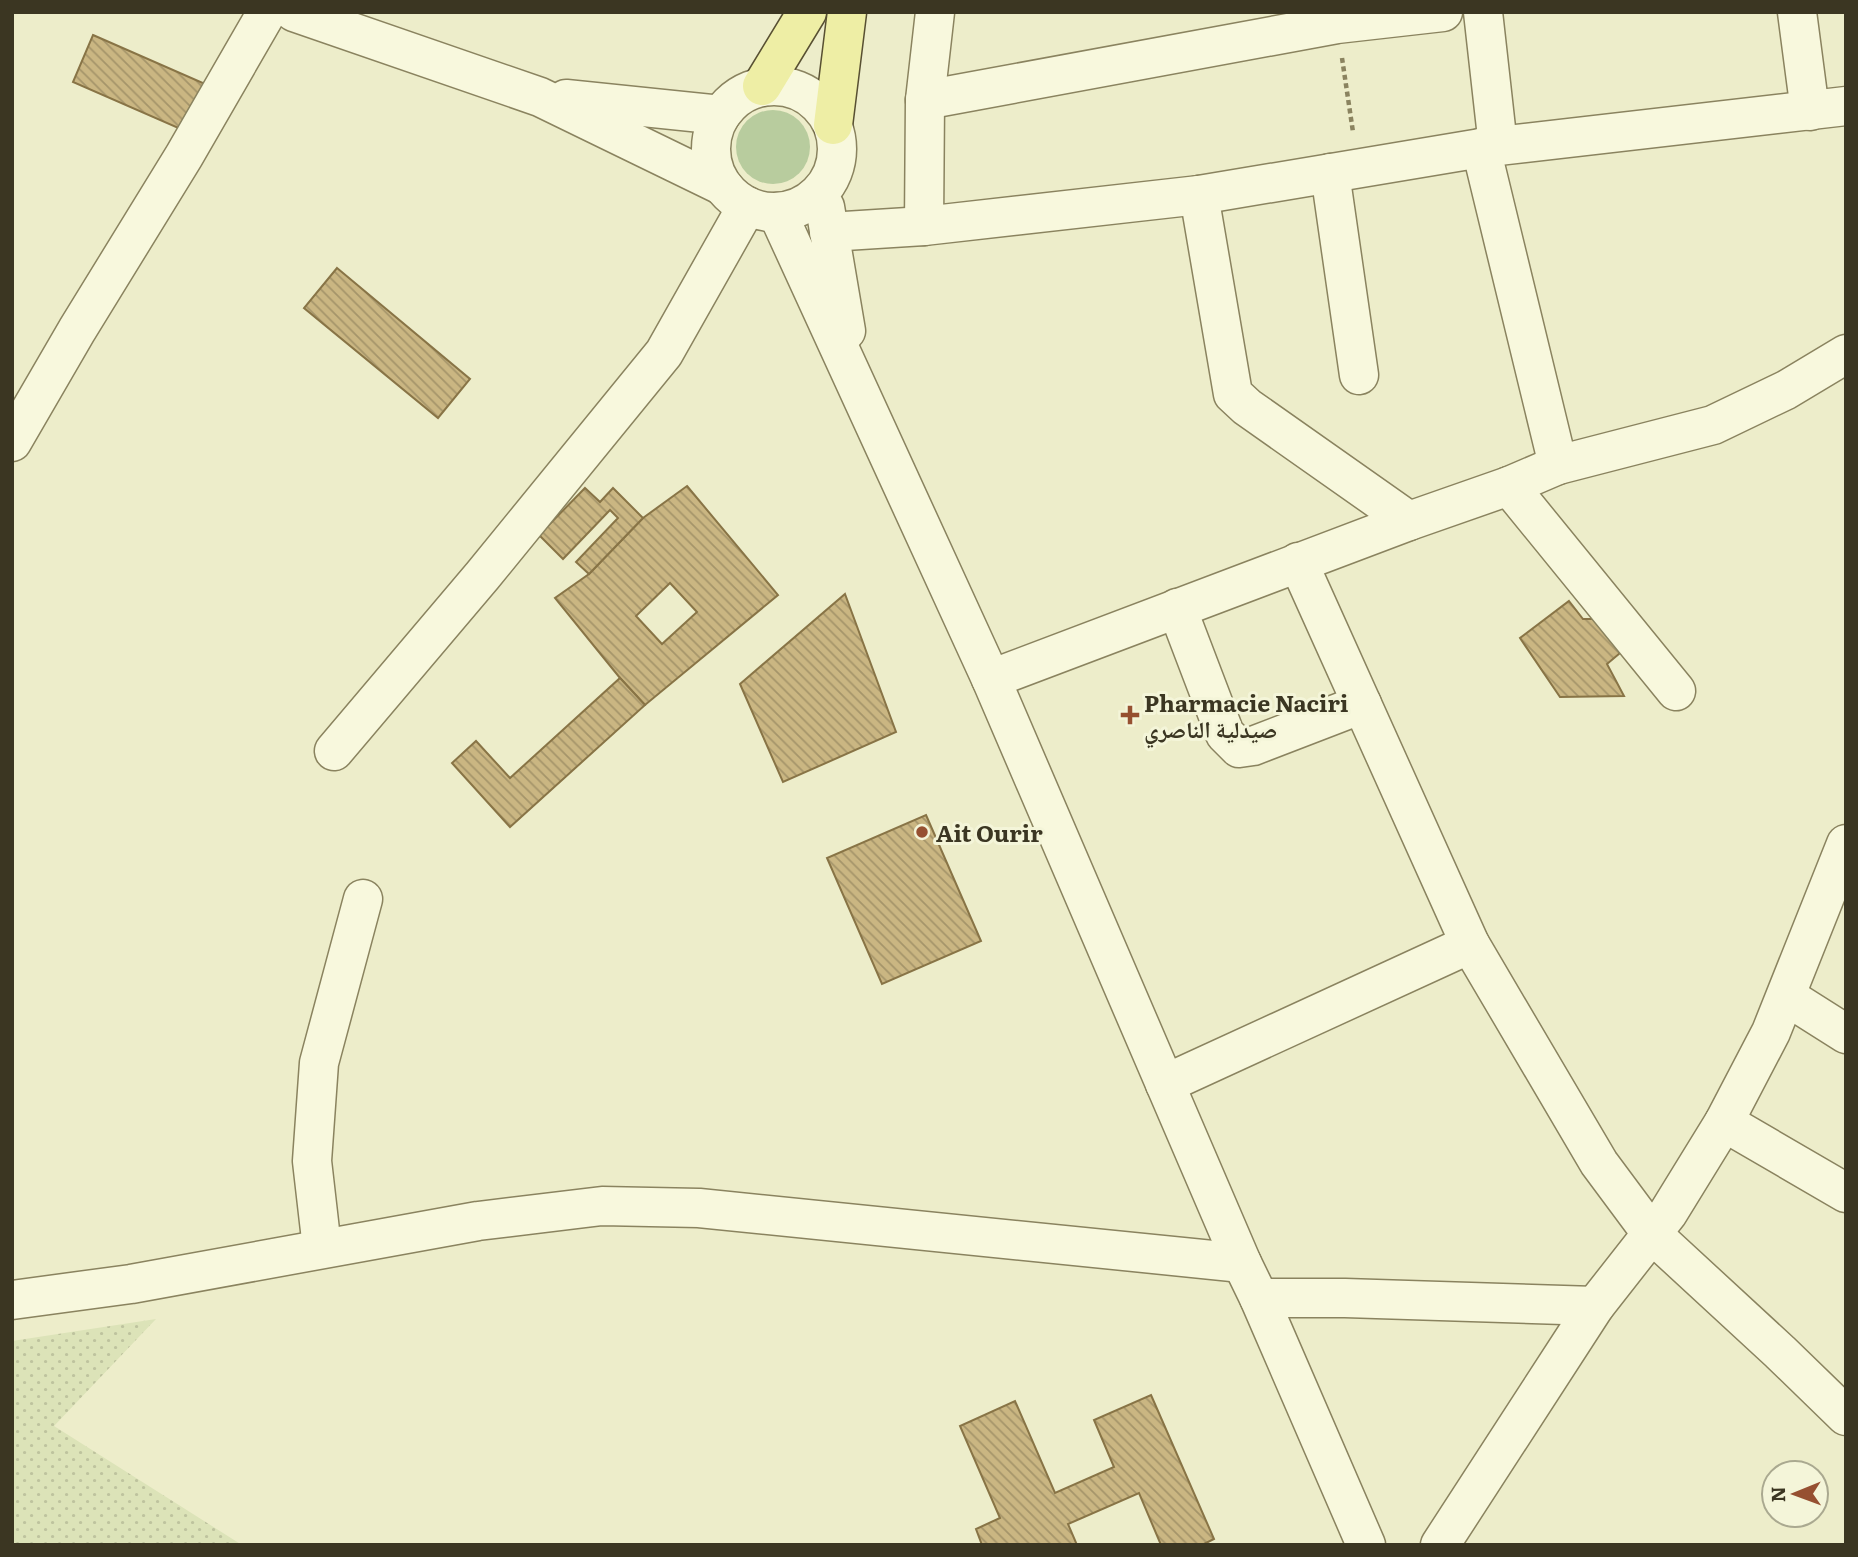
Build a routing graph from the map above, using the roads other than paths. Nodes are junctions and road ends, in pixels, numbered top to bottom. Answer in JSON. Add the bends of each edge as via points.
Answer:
{"nodes":[{"id":1,"x":267,"y":12,"type":"edge"},
{"id":2,"x":295,"y":12,"type":"edge"},
{"id":3,"x":807,"y":12,"type":"edge"},
{"id":4,"x":847,"y":12,"type":"edge"},
{"id":5,"x":935,"y":12,"type":"edge"},
{"id":6,"x":1443,"y":12,"type":"edge"},
{"id":7,"x":1483,"y":12,"type":"edge"},
{"id":8,"x":1797,"y":12,"type":"edge"},
{"id":9,"x":762,"y":86,"type":"junction"},
{"id":10,"x":540,"y":97,"type":"junction"},
{"id":11,"x":925,"y":100,"type":"junction"},
{"id":12,"x":1828,"y":109,"type":"edge"},
{"id":13,"x":721,"y":115,"type":"junction"},
{"id":14,"x":833,"y":125,"type":"junction"},
{"id":15,"x":1490,"y":147,"type":"junction"},
{"id":16,"x":1344,"y":170,"type":"junction"},
{"id":17,"x":822,"y":190,"type":"junction"},
{"id":18,"x":1199,"y":195,"type":"junction"},
{"id":19,"x":749,"y":201,"type":"junction"},
{"id":20,"x":924,"y":226,"type":"junction"},
{"id":21,"x":829,"y":232,"type":"junction"},
{"id":22,"x":1846,"y":354,"type":"edge"},
{"id":23,"x":1359,"y":375,"type":"dead end"},
{"id":24,"x":855,"y":385,"type":"junction"},
{"id":25,"x":12,"y":442,"type":"edge"},
{"id":26,"x":1558,"y":464,"type":"junction"},
{"id":27,"x":1509,"y":486,"type":"junction"},
{"id":28,"x":1409,"y":521,"type":"junction"},
{"id":29,"x":1298,"y":562,"type":"junction"},
{"id":30,"x":1177,"y":608,"type":"junction"},
{"id":31,"x":991,"y":679,"type":"junction"},
{"id":32,"x":1676,"y":691,"type":"dead end"},
{"id":33,"x":1362,"y":704,"type":"junction"},
{"id":34,"x":334,"y":751,"type":"dead end"},
{"id":35,"x":1843,"y":861,"type":"edge"},
{"id":36,"x":363,"y":899,"type":"dead end"},
{"id":37,"x":1470,"y":944,"type":"junction"},
{"id":38,"x":1786,"y":996,"type":"junction"},
{"id":39,"x":1846,"y":1034,"type":"edge"},
{"id":40,"x":1165,"y":1084,"type":"junction"},
{"id":41,"x":1724,"y":1122,"type":"junction"},
{"id":42,"x":1846,"y":1194,"type":"edge"},
{"id":43,"x":1651,"y":1233,"type":"junction"},
{"id":44,"x":322,"y":1248,"type":"junction"},
{"id":45,"x":1242,"y":1264,"type":"junction"},
{"id":46,"x":1259,"y":1298,"type":"junction"},
{"id":47,"x":12,"y":1300,"type":"edge"},
{"id":48,"x":1595,"y":1306,"type":"junction"},
{"id":49,"x":1846,"y":1416,"type":"edge"},
{"id":50,"x":1366,"y":1545,"type":"edge"},
{"id":51,"x":1440,"y":1545,"type":"edge"}],
"edges":[{"from":1,"to":25,"type":"street"},
{"from":2,"to":10,"type":"street"},
{"from":3,"to":9,"type":"main road"},
{"from":4,"to":14,"type":"main road"},
{"from":5,"to":11,"type":"street"},
{"from":6,"to":11,"type":"street","via":[[1338,24]]},
{"from":7,"to":15,"type":"street"},
{"from":8,"to":12,"type":"street"},
{"from":9,"to":13,"type":"street","via":[[739,96]]},
{"from":9,"to":14,"type":"street","via":[[784,86],[805,93]]},
{"from":10,"to":13,"type":"street"},
{"from":10,"to":19,"type":"street"},
{"from":11,"to":20,"type":"street"},
{"from":12,"to":15,"type":"street"},
{"from":13,"to":19,"type":"street","via":[[713,132],[714,169]]},
{"from":14,"to":17,"type":"street","via":[[837,160]]},
{"from":15,"to":16,"type":"street"},
{"from":15,"to":26,"type":"street"},
{"from":16,"to":18,"type":"street"},
{"from":16,"to":23,"type":"street"},
{"from":17,"to":19,"type":"street","via":[[802,206]]},
{"from":17,"to":21,"type":"street"},
{"from":18,"to":20,"type":"street"},
{"from":18,"to":28,"type":"street","via":[[1233,394]]},
{"from":19,"to":24,"type":"street"},
{"from":19,"to":34,"type":"street","via":[[664,354]]},
{"from":20,"to":21,"type":"street"},
{"from":21,"to":24,"type":"street"},
{"from":22,"to":26,"type":"street","via":[[1786,390],[1713,425]]},
{"from":24,"to":31,"type":"street"},
{"from":26,"to":27,"type":"street"},
{"from":27,"to":28,"type":"street"},
{"from":27,"to":32,"type":"street"},
{"from":28,"to":29,"type":"street"},
{"from":29,"to":30,"type":"street"},
{"from":29,"to":33,"type":"street"},
{"from":30,"to":31,"type":"street"},
{"from":30,"to":33,"type":"street","via":[[1225,734],[1238,748]]},
{"from":31,"to":40,"type":"street"},
{"from":33,"to":37,"type":"street"},
{"from":35,"to":38,"type":"street"},
{"from":36,"to":44,"type":"street","via":[[319,1063],[312,1161]]},
{"from":37,"to":40,"type":"street"},
{"from":37,"to":43,"type":"street","via":[[1599,1163]]},
{"from":38,"to":39,"type":"street"},
{"from":38,"to":41,"type":"street"},
{"from":40,"to":45,"type":"street"},
{"from":41,"to":42,"type":"street"},
{"from":41,"to":43,"type":"street"},
{"from":43,"to":48,"type":"street"},
{"from":43,"to":49,"type":"street"},
{"from":44,"to":45,"type":"street","via":[[478,1221],[602,1206],[699,1208]]},
{"from":44,"to":47,"type":"street","via":[[131,1284]]},
{"from":45,"to":46,"type":"street"},
{"from":46,"to":48,"type":"street"},
{"from":46,"to":50,"type":"street"},
{"from":48,"to":51,"type":"street"}]}
